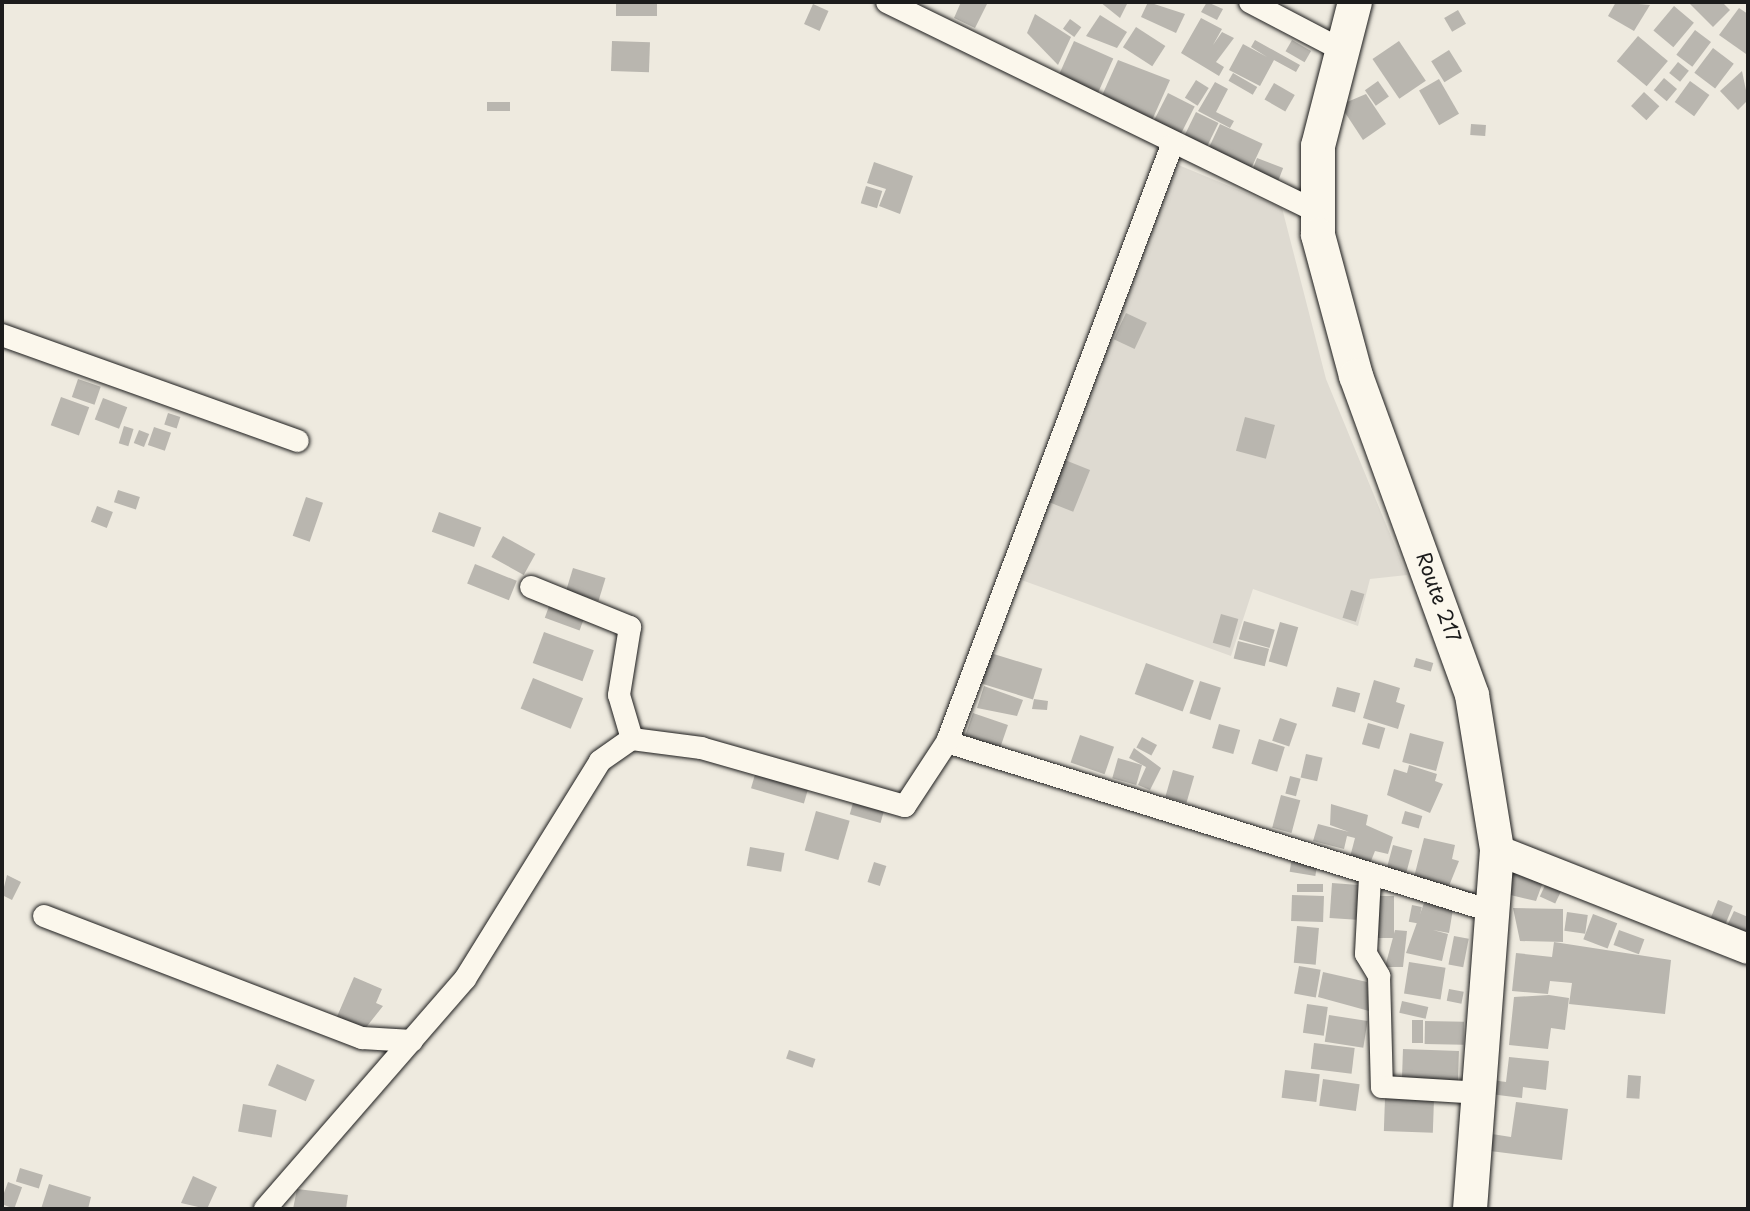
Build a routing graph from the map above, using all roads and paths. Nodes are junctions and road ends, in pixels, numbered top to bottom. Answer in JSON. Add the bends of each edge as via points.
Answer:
{"nodes":[{"id":1,"x":887,"y":2,"type":"edge"},
{"id":2,"x":1250,"y":2,"type":"edge"},
{"id":3,"x":1355,"y":2,"type":"edge"},
{"id":4,"x":1340,"y":49,"type":"junction"},
{"id":5,"x":1172,"y":145,"type":"junction"},
{"id":6,"x":1315,"y":211,"type":"junction"},
{"id":7,"x":2,"y":335,"type":"edge"},
{"id":8,"x":298,"y":441,"type":"dead end"},
{"id":9,"x":531,"y":587,"type":"dead end"},
{"id":10,"x":632,"y":739,"type":"junction"},
{"id":11,"x":947,"y":742,"type":"junction"},
{"id":12,"x":1497,"y":850,"type":"junction"},
{"id":13,"x":1370,"y":877,"type":"junction"},
{"id":14,"x":1494,"y":912,"type":"junction"},
{"id":15,"x":44,"y":916,"type":"dead end"},
{"id":16,"x":1748,"y":949,"type":"edge"},
{"id":17,"x":412,"y":1041,"type":"junction"},
{"id":18,"x":1479,"y":1093,"type":"junction"},
{"id":19,"x":265,"y":1209,"type":"edge"},
{"id":20,"x":1470,"y":1209,"type":"edge"}],
"edges":[{"from":1,"to":5,"type":"street"},
{"from":2,"to":4,"type":"street"},
{"from":3,"to":4,"type":"main road","name":"Route 217"},
{"from":4,"to":6,"type":"main road","name":"Route 217","via":[[1318,146]]},
{"from":5,"to":6,"type":"street"},
{"from":5,"to":11,"type":"street"},
{"from":6,"to":12,"type":"main road","name":"Route 217","via":[[1356,376],[1472,695]]},
{"from":7,"to":8,"type":"street"},
{"from":9,"to":10,"type":"street","via":[[630,627],[619,695]]},
{"from":10,"to":11,"type":"street","via":[[701,748],[905,806]]},
{"from":10,"to":17,"type":"street","via":[[600,761],[465,979]]},
{"from":11,"to":13,"type":"street"},
{"from":12,"to":14,"type":"main road","name":"Route 217"},
{"from":12,"to":16,"type":"street"},
{"from":13,"to":14,"type":"street"},
{"from":13,"to":18,"type":"street","via":[[1366,954],[1379,976],[1382,1087]]},
{"from":14,"to":18,"type":"main road","name":"Route 217"},
{"from":15,"to":17,"type":"street","via":[[362,1038]]},
{"from":17,"to":19,"type":"street"},
{"from":18,"to":20,"type":"main road","name":"Route 217"}]}
